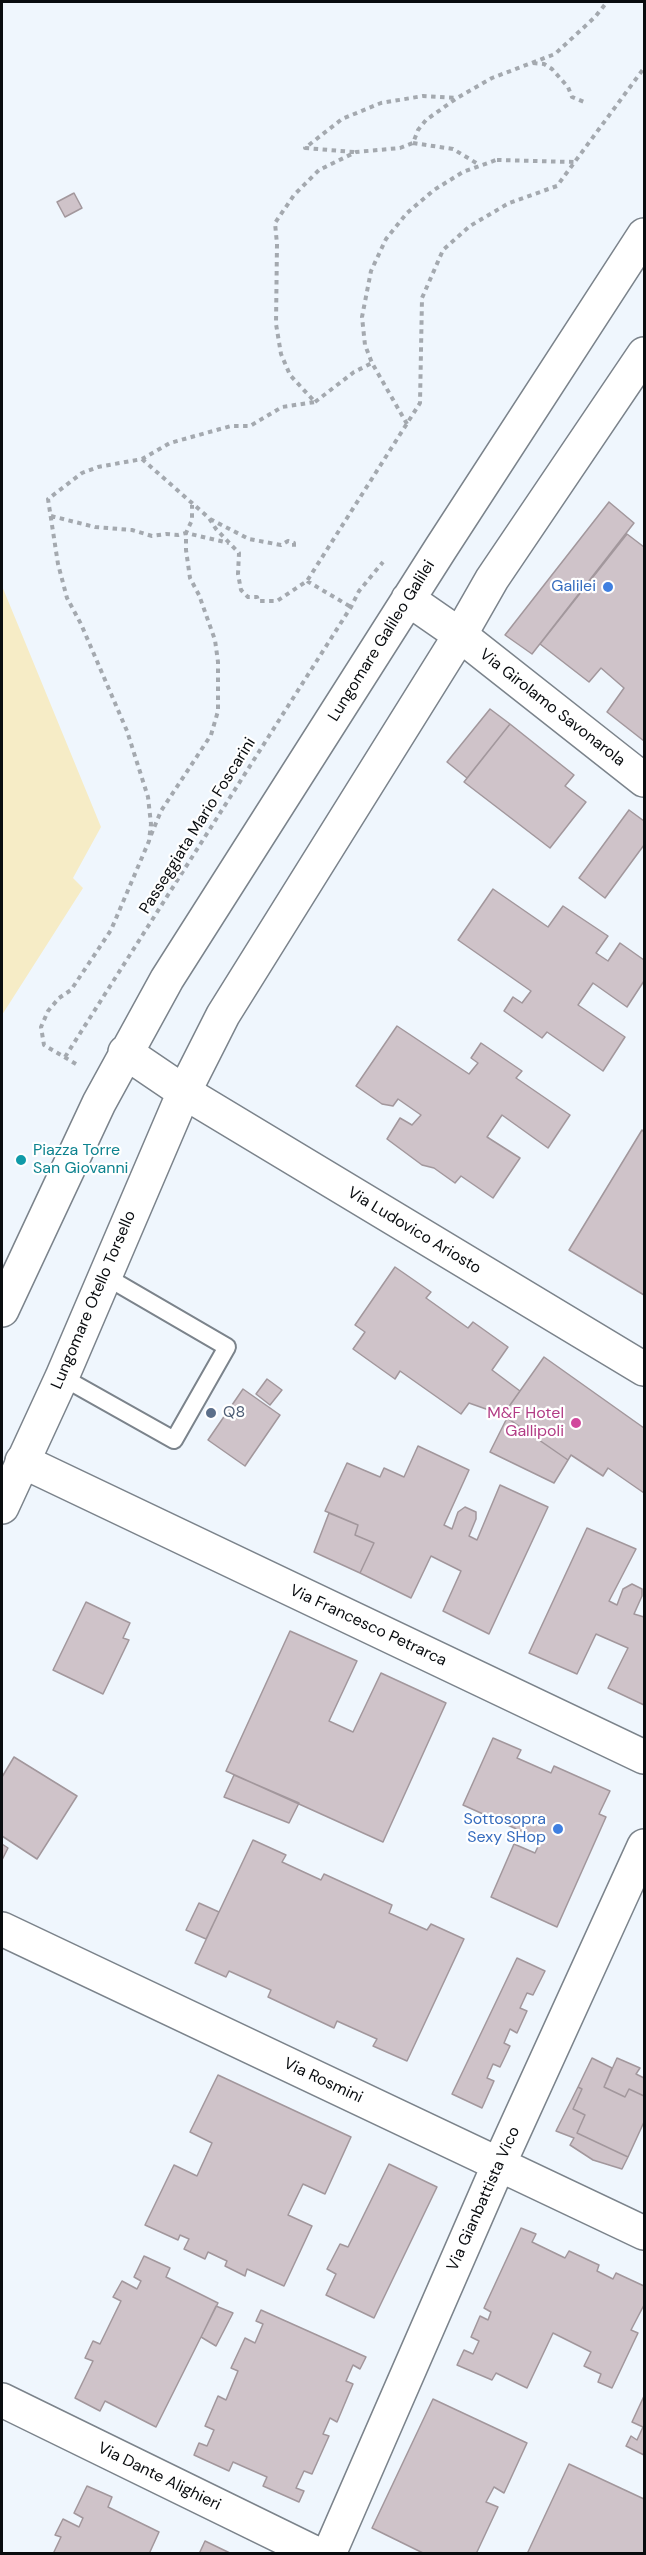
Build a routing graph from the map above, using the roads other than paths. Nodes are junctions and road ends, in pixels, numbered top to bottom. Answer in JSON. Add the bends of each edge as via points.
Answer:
{"nodes":[{"id":1,"x":645,"y":235,"type":"edge"},
{"id":2,"x":645,"y":354,"type":"edge"},
{"id":3,"x":408,"y":599,"type":"junction"},
{"id":4,"x":460,"y":635,"type":"junction"},
{"id":5,"x":645,"y":780,"type":"edge"},
{"id":6,"x":125,"y":1052,"type":"junction"},
{"id":7,"x":184,"y":1092,"type":"junction"},
{"id":8,"x":105,"y":1276,"type":"junction"},
{"id":9,"x":2,"y":1310,"type":"edge"},
{"id":10,"x":645,"y":1369,"type":"edge"},
{"id":11,"x":62,"y":1377,"type":"junction"},
{"id":12,"x":12,"y":1456,"type":"edge"},
{"id":13,"x":2,"y":1507,"type":"edge"},
{"id":14,"x":645,"y":1757,"type":"edge"},
{"id":15,"x":645,"y":1846,"type":"edge"},
{"id":16,"x":2,"y":1929,"type":"edge"},
{"id":17,"x":499,"y":2164,"type":"junction"},
{"id":18,"x":645,"y":2233,"type":"edge"},
{"id":19,"x":2,"y":2400,"type":"edge"},
{"id":20,"x":317,"y":2553,"type":"edge"},
{"id":21,"x":329,"y":2553,"type":"edge"}],
"edges":[{"from":1,"to":3,"type":"street","name":"Lungomare Galileo Galilei"},
{"from":2,"to":4,"type":"street","via":[[492,579]]},
{"from":3,"to":4,"type":"street","name":"Via Girolamo Savonarola"},
{"from":3,"to":6,"type":"street","name":"Lungomare Galileo Galilei","via":[[166,979]]},
{"from":4,"to":5,"type":"street","name":"Via Girolamo Savonarola"},
{"from":4,"to":7,"type":"street","via":[[223,1015]]},
{"from":6,"to":7,"type":"street","name":"Via Ludovico Ariosto"},
{"from":6,"to":9,"type":"street"},
{"from":7,"to":8,"type":"street","name":"Lungomare Otello Torsello"},
{"from":7,"to":10,"type":"street","name":"Via Ludovico Ariosto"},
{"from":8,"to":11,"type":"street","name":"Lungomare Otello Torsello"},
{"from":8,"to":11,"type":"lane","via":[[227,1347],[174,1440]]},
{"from":11,"to":12,"type":"street","name":"Lungomare Otello Torsello"},
{"from":12,"to":13,"type":"street","name":"Lungomare Otello Torsello"},
{"from":12,"to":14,"type":"street","name":"Via Francesco Petrarca"},
{"from":15,"to":17,"type":"street","name":"Via Gianbattista Vico"},
{"from":16,"to":17,"type":"street","name":"Via Rosmini"},
{"from":17,"to":18,"type":"street","name":"Via Rosmini"},
{"from":17,"to":21,"type":"street","name":"Via Gianbattista Vico"},
{"from":19,"to":20,"type":"street","name":"Via Dante Alighieri"}]}
